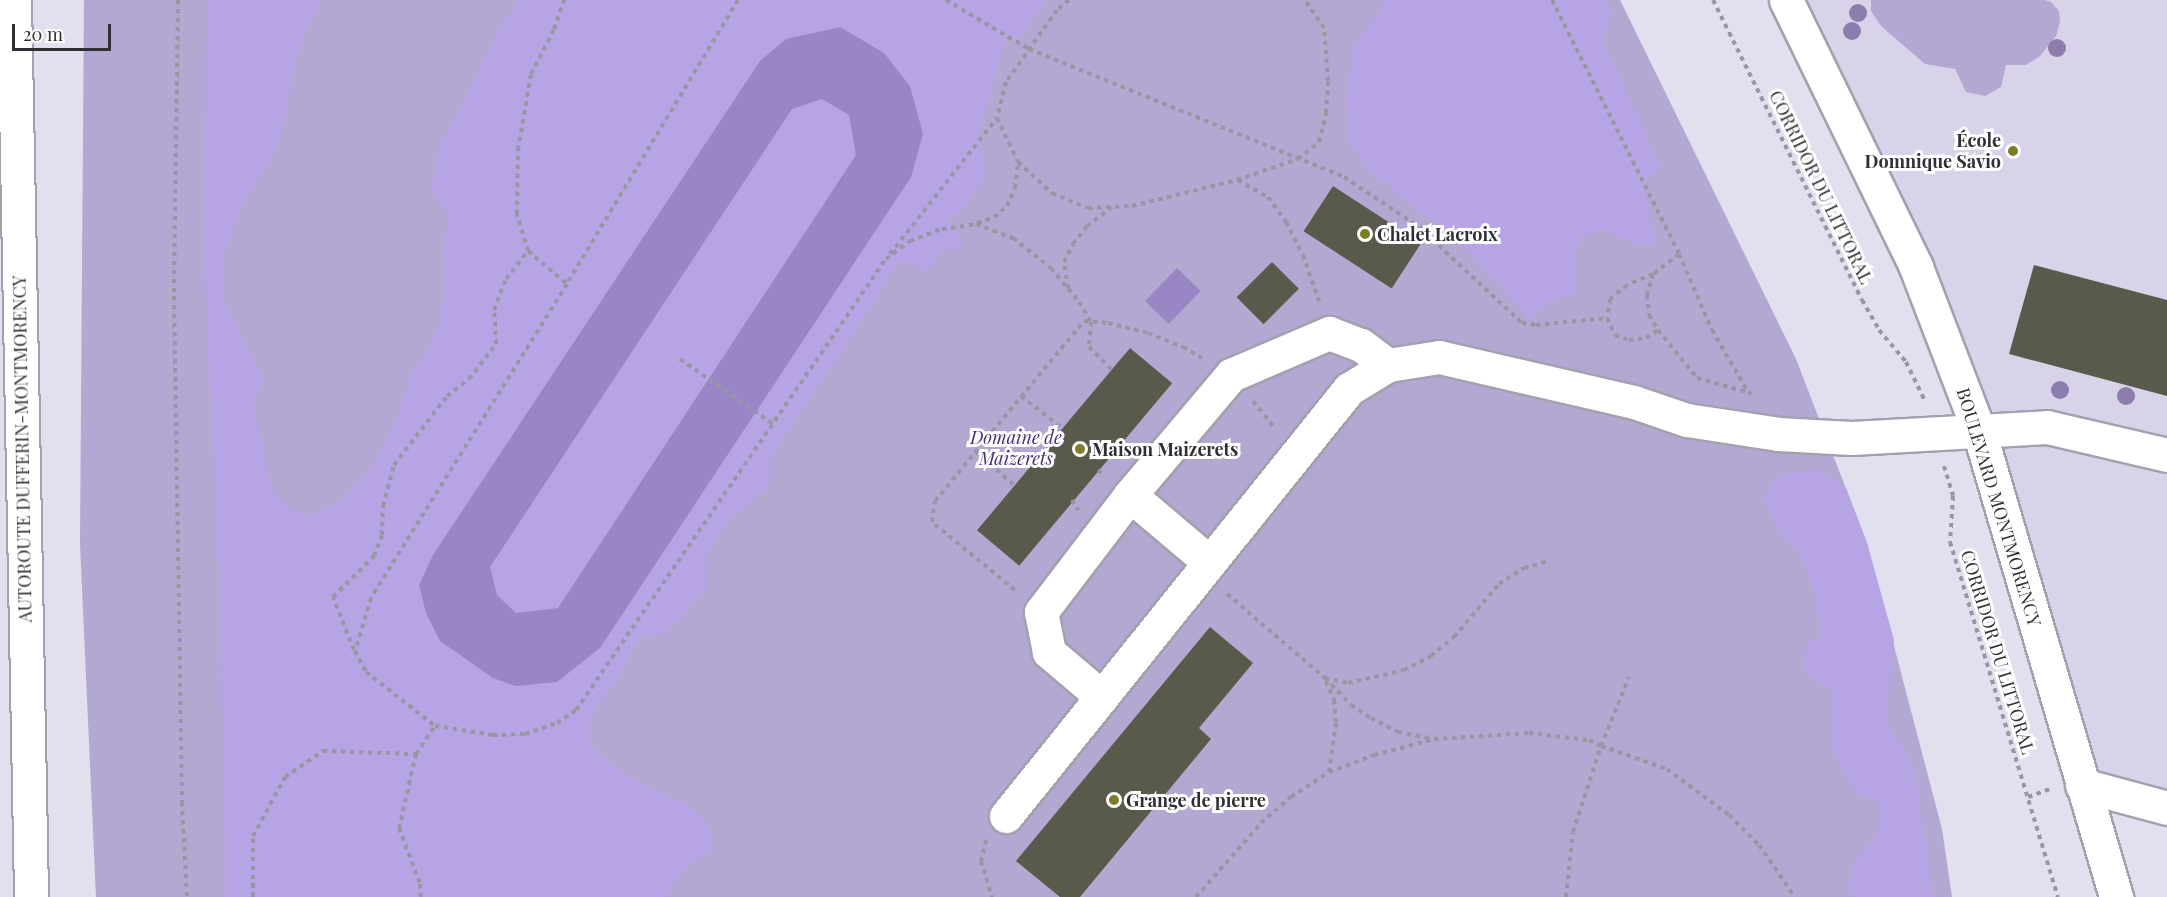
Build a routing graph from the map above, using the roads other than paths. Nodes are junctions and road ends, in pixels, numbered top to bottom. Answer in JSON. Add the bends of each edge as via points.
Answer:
{"nodes":[{"id":1,"x":14,"y":0,"type":"edge"},
{"id":2,"x":1786,"y":0,"type":"edge"},
{"id":3,"x":1388,"y":365,"type":"junction"},
{"id":4,"x":1979,"y":431,"type":"junction"},
{"id":5,"x":2167,"y":455,"type":"edge"},
{"id":6,"x":1130,"y":495,"type":"junction"},
{"id":7,"x":1205,"y":567,"type":"junction"},
{"id":8,"x":1102,"y":696,"type":"junction"},
{"id":9,"x":2082,"y":785,"type":"junction"},
{"id":10,"x":2167,"y":808,"type":"edge"},
{"id":11,"x":1006,"y":816,"type":"road end"},
{"id":12,"x":31,"y":897,"type":"edge"},
{"id":13,"x":2116,"y":897,"type":"edge"}],
"edges":[{"from":1,"to":12,"type":"main road","name":"AUTOROUTE DUFFERIN-MONTMORENCY"},
{"from":2,"to":4,"type":"main road","name":"BOULEVARD MONTMORENCY","via":[[1916,267]]},
{"from":3,"to":4,"type":"main road","via":[[1439,357],[1634,402],[1687,420],[1778,434],[1852,438]]},
{"from":3,"to":6,"type":"main road","via":[[1361,345],[1329,333],[1231,375]]},
{"from":3,"to":7,"type":"main road","via":[[1349,389]]},
{"from":4,"to":5,"type":"main road","via":[[2047,428]]},
{"from":4,"to":9,"type":"main road","name":"BOULEVARD MONTMORENCY"},
{"from":6,"to":7,"type":"main road"},
{"from":6,"to":8,"type":"main road","via":[[1041,612],[1049,652]]},
{"from":7,"to":8,"type":"main road"},
{"from":8,"to":11,"type":"main road"},
{"from":9,"to":10,"type":"main road"},
{"from":9,"to":13,"type":"main road","name":"BOULEVARD MONTMORENCY"}]}
